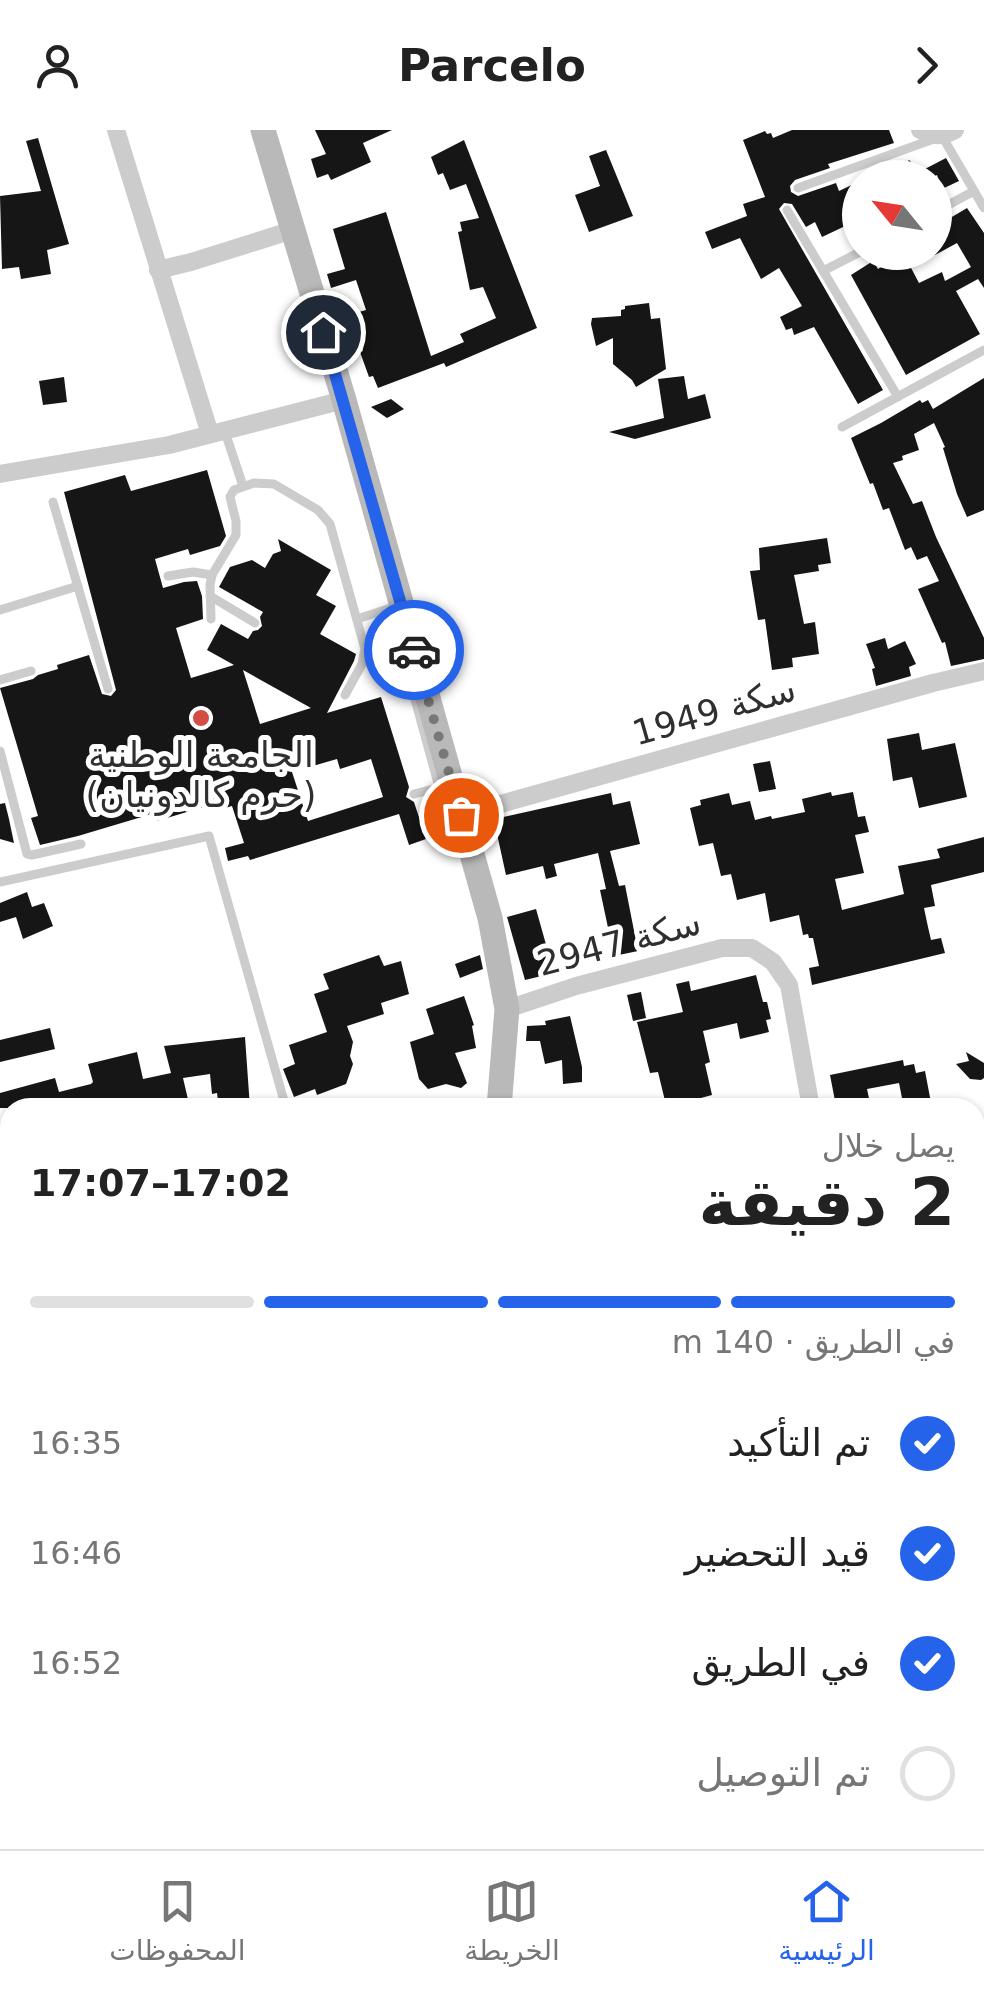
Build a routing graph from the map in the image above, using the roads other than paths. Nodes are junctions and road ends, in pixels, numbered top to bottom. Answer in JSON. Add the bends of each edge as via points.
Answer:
{"nodes":[{"id":1,"x":116,"y":130,"type":"edge"},
{"id":2,"x":263,"y":130,"type":"edge"},
{"id":3,"x":920,"y":130,"type":"edge"},
{"id":4,"x":949,"y":133,"type":"edge"},
{"id":5,"x":798,"y":188,"type":"dead end"},
{"id":6,"x":974,"y":191,"type":"junction"},
{"id":7,"x":952,"y":203,"type":"edge"},
{"id":8,"x":984,"y":208,"type":"edge"},
{"id":9,"x":786,"y":210,"type":"dead end"},
{"id":10,"x":293,"y":230,"type":"junction"},
{"id":11,"x":842,"y":261,"type":"edge"},
{"id":12,"x":158,"y":270,"type":"junction"},
{"id":13,"x":823,"y":271,"type":"junction"},
{"id":14,"x":984,"y":350,"type":"edge"},
{"id":15,"x":898,"y":397,"type":"junction"},
{"id":16,"x":344,"y":400,"type":"junction"},
{"id":17,"x":842,"y":427,"type":"dead end"},
{"id":18,"x":218,"y":432,"type":"junction"},
{"id":19,"x":0,"y":474,"type":"edge"},
{"id":20,"x":243,"y":486,"type":"junction"},
{"id":21,"x":53,"y":502,"type":"dead end"},
{"id":22,"x":212,"y":575,"type":"junction"},
{"id":23,"x":168,"y":576,"type":"dead end"},
{"id":24,"x":78,"y":586,"type":"junction"},
{"id":25,"x":210,"y":596,"type":"junction"},
{"id":26,"x":0,"y":610,"type":"edge"},
{"id":27,"x":211,"y":619,"type":"dead end"},
{"id":28,"x":357,"y":619,"type":"junction"},
{"id":29,"x":255,"y":623,"type":"dead end"},
{"id":30,"x":401,"y":625,"type":"junction"},
{"id":31,"x":31,"y":671,"type":"dead end"},
{"id":32,"x":984,"y":671,"type":"edge"},
{"id":33,"x":0,"y":680,"type":"edge"},
{"id":34,"x":108,"y":689,"type":"dead end"},
{"id":35,"x":345,"y":694,"type":"dead end"},
{"id":36,"x":0,"y":751,"type":"edge"},
{"id":37,"x":446,"y":785,"type":"junction"},
{"id":38,"x":414,"y":794,"type":"dead end"},
{"id":39,"x":461,"y":815,"type":"junction"},
{"id":40,"x":81,"y":844,"type":"dead end"},
{"id":41,"x":0,"y":882,"type":"edge"},
{"id":42,"x":507,"y":1009,"type":"junction"},
{"id":43,"x":283,"y":1098,"type":"edge"},
{"id":44,"x":500,"y":1098,"type":"edge"},
{"id":45,"x":809,"y":1098,"type":"edge"}],
"edges":[{"from":1,"to":12,"type":"street"},
{"from":2,"to":10,"type":"street"},
{"from":3,"to":4,"type":"street"},
{"from":4,"to":5,"type":"lane"},
{"from":4,"to":6,"type":"lane"},
{"from":6,"to":7,"type":"lane"},
{"from":6,"to":8,"type":"lane"},
{"from":9,"to":13,"type":"lane"},
{"from":10,"to":12,"type":"street"},
{"from":10,"to":16,"type":"street"},
{"from":11,"to":13,"type":"lane"},
{"from":12,"to":18,"type":"street"},
{"from":13,"to":15,"type":"lane"},
{"from":14,"to":15,"type":"lane"},
{"from":15,"to":17,"type":"lane"},
{"from":16,"to":18,"type":"street"},
{"from":16,"to":30,"type":"street"},
{"from":18,"to":19,"type":"street"},
{"from":18,"to":20,"type":"lane"},
{"from":20,"to":22,"type":"lane","via":[[230,497],[236,535]]},
{"from":20,"to":28,"type":"lane","via":[[274,484],[322,514]]},
{"from":21,"to":24,"type":"lane"},
{"from":22,"to":23,"type":"lane"},
{"from":22,"to":25,"type":"lane"},
{"from":24,"to":26,"type":"lane"},
{"from":24,"to":34,"type":"lane"},
{"from":25,"to":27,"type":"lane"},
{"from":25,"to":29,"type":"lane"},
{"from":28,"to":30,"type":"lane"},
{"from":28,"to":35,"type":"lane","via":[[365,654]]},
{"from":30,"to":37,"type":"street"},
{"from":31,"to":33,"type":"lane"},
{"from":32,"to":39,"type":"street","name":"سكة 1949"},
{"from":36,"to":40,"type":"lane","via":[[27,854]]},
{"from":37,"to":38,"type":"lane"},
{"from":37,"to":39,"type":"street"},
{"from":39,"to":42,"type":"street"},
{"from":41,"to":43,"type":"lane","via":[[209,836]]},
{"from":42,"to":44,"type":"street"},
{"from":42,"to":45,"type":"street","name":"سكة 2947","via":[[722,948],[752,948],[789,985]]}]}
